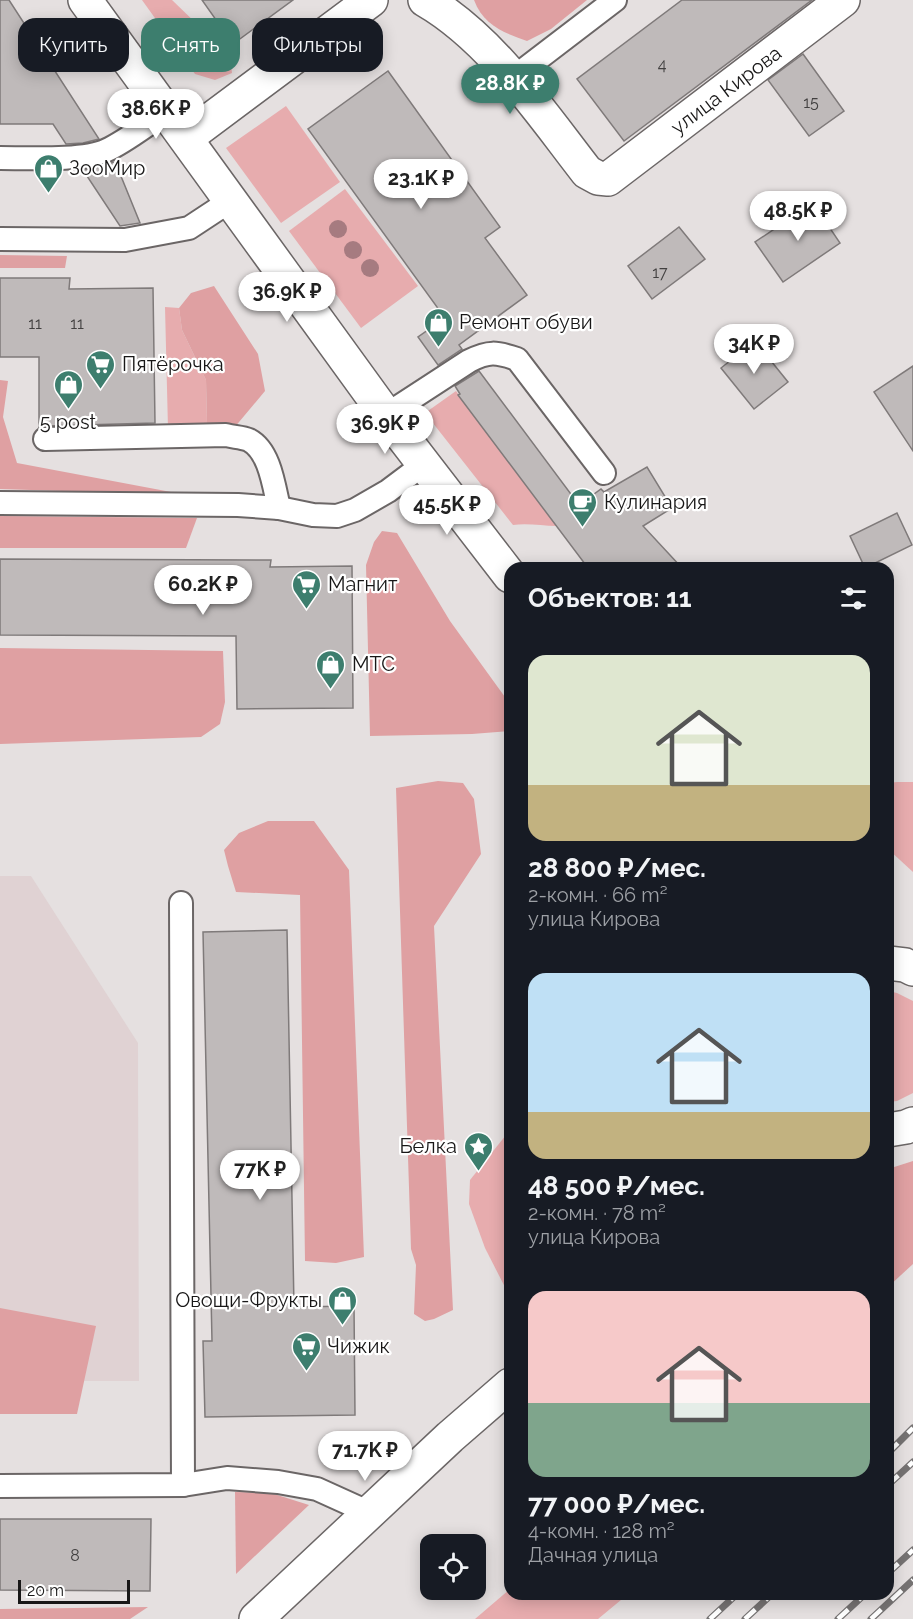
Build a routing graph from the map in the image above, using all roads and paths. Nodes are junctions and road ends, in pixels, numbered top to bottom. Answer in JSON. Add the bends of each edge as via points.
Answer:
{"nodes":[{"id":1,"x":85,"y":0,"type":"edge"},
{"id":2,"x":371,"y":0,"type":"edge"},
{"id":3,"x":425,"y":0,"type":"edge"},
{"id":4,"x":615,"y":0,"type":"edge"},
{"id":5,"x":843,"y":0,"type":"edge"},
{"id":6,"x":513,"y":78,"type":"junction"},
{"id":7,"x":166,"y":112,"type":"junction"},
{"id":8,"x":186,"y":138,"type":"junction"},
{"id":9,"x":0,"y":158,"type":"edge"},
{"id":10,"x":230,"y":201,"type":"junction"},
{"id":11,"x":0,"y":239,"type":"edge"},
{"id":12,"x":386,"y":415,"type":"junction"},
{"id":13,"x":45,"y":439,"type":"dead end"},
{"id":14,"x":424,"y":464,"type":"junction"},
{"id":15,"x":604,"y":473,"type":"dead end"},
{"id":16,"x":0,"y":503,"type":"edge"},
{"id":17,"x":279,"y":508,"type":"junction"},
{"id":18,"x":504,"y":568,"type":"edge"},
{"id":19,"x":181,"y":903,"type":"dead end"},
{"id":20,"x":894,"y":964,"type":"edge"},
{"id":21,"x":913,"y":969,"type":"edge"},
{"id":22,"x":913,"y":1124,"type":"edge"},
{"id":23,"x":894,"y":1129,"type":"edge"},
{"id":24,"x":504,"y":1390,"type":"edge"},
{"id":25,"x":183,"y":1485,"type":"junction"},
{"id":26,"x":0,"y":1486,"type":"edge"},
{"id":27,"x":369,"y":1513,"type":"junction"},
{"id":28,"x":256,"y":1619,"type":"edge"}],
"edges":[{"from":1,"to":7,"type":"street"},
{"from":2,"to":8,"type":"street"},
{"from":3,"to":6,"type":"street","via":[[468,32]]},
{"from":4,"to":6,"type":"lane"},
{"from":5,"to":6,"type":"street","name":"улица Кирова","via":[[608,179],[587,172]]},
{"from":7,"to":8,"type":"street"},
{"from":7,"to":9,"type":"lane","via":[[106,151],[69,157]]},
{"from":8,"to":10,"type":"street"},
{"from":10,"to":11,"type":"lane","via":[[189,228],[125,240]]},
{"from":10,"to":12,"type":"street"},
{"from":12,"to":14,"type":"street"},
{"from":12,"to":15,"type":"lane","via":[[469,361],[483,354],[499,353],[517,359]]},
{"from":13,"to":17,"type":"lane","via":[[225,435],[248,440],[261,450]]},
{"from":14,"to":17,"type":"lane","via":[[387,491],[337,516]]},
{"from":14,"to":18,"type":"street"},
{"from":16,"to":17,"type":"lane"},
{"from":19,"to":25,"type":"lane"},
{"from":20,"to":21,"type":"street"},
{"from":22,"to":23,"type":"street"},
{"from":24,"to":27,"type":"street"},
{"from":25,"to":26,"type":"lane"},
{"from":25,"to":27,"type":"lane","via":[[227,1478],[278,1482],[316,1489]]},
{"from":27,"to":28,"type":"street"}]}
